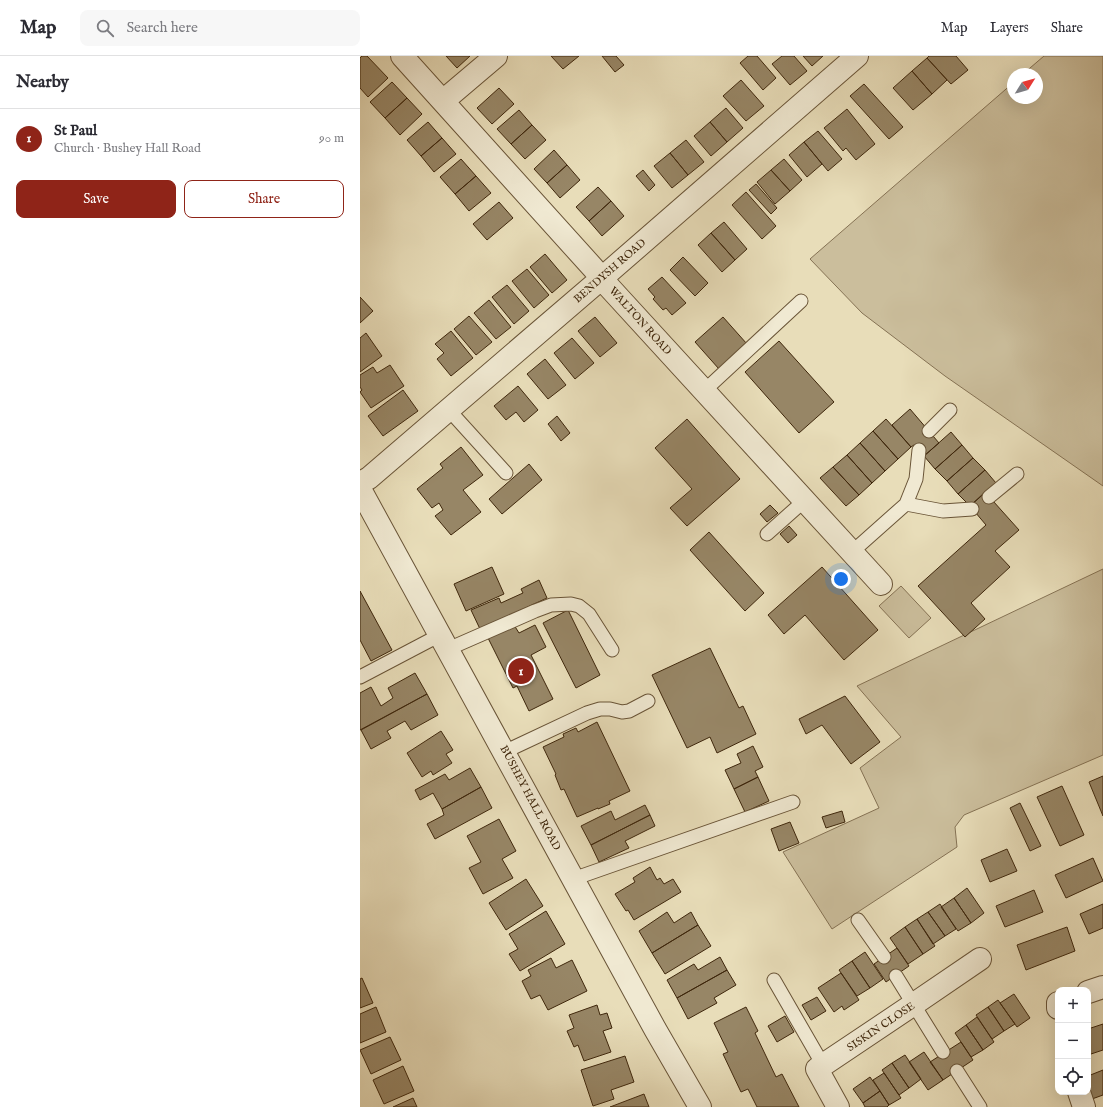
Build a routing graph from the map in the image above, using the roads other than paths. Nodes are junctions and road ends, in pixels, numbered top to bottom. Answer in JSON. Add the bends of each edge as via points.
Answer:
{"nodes":[{"id":1,"x":402,"y":56,"type":"edge"},
{"id":2,"x":496,"y":56,"type":"edge"},
{"id":3,"x":857,"y":56,"type":"edge"},
{"id":4,"x":443,"y":102,"type":"junction"},
{"id":5,"x":602,"y":278,"type":"junction"},
{"id":6,"x":801,"y":301,"type":"dead end"},
{"id":7,"x":704,"y":391,"type":"junction"},
{"id":8,"x":448,"y":410,"type":"junction"},
{"id":9,"x":950,"y":410,"type":"dead end"},
{"id":10,"x":929,"y":431,"type":"dead end"},
{"id":11,"x":919,"y":450,"type":"dead end"},
{"id":12,"x":506,"y":473,"type":"dead end"},
{"id":13,"x":1017,"y":474,"type":"dead end"},
{"id":14,"x":360,"y":483,"type":"edge"},
{"id":15,"x":360,"y":489,"type":"edge"},
{"id":16,"x":989,"y":497,"type":"dead end"},
{"id":17,"x":804,"y":500,"type":"junction"},
{"id":18,"x":906,"y":504,"type":"junction"},
{"id":19,"x":972,"y":509,"type":"dead end"},
{"id":20,"x":767,"y":534,"type":"dead end"},
{"id":21,"x":852,"y":552,"type":"junction"},
{"id":22,"x":881,"y":584,"type":"dead end"},
{"id":23,"x":444,"y":642,"type":"junction"},
{"id":24,"x":612,"y":650,"type":"dead end"},
{"id":25,"x":360,"y":677,"type":"edge"},
{"id":26,"x":648,"y":702,"type":"dead end"},
{"id":27,"x":504,"y":752,"type":"junction"},
{"id":28,"x":793,"y":802,"type":"dead end"},
{"id":29,"x":573,"y":879,"type":"junction"},
{"id":30,"x":858,"y":920,"type":"dead end"},
{"id":31,"x":884,"y":957,"type":"dead end"},
{"id":32,"x":980,"y":959,"type":"dead end"},
{"id":33,"x":896,"y":976,"type":"dead end"},
{"id":34,"x":774,"y":980,"type":"dead end"},
{"id":35,"x":1103,"y":987,"type":"edge"},
{"id":36,"x":1091,"y":991,"type":"edge"},
{"id":37,"x":914,"y":1004,"type":"junction"},
{"id":38,"x":943,"y":1052,"type":"dead end"},
{"id":39,"x":823,"y":1065,"type":"junction"},
{"id":40,"x":956,"y":1071,"type":"dead end"},
{"id":41,"x":1079,"y":1095,"type":"edge"},
{"id":42,"x":700,"y":1107,"type":"edge"},
{"id":43,"x":838,"y":1107,"type":"edge"},
{"id":44,"x":980,"y":1107,"type":"edge"},
{"id":45,"x":1084,"y":1107,"type":"edge"}],
"edges":[{"from":1,"to":4,"type":"street","name":"WALTON ROAD"},
{"from":2,"to":4,"type":"street"},
{"from":3,"to":5,"type":"street","name":"BENDYSH ROAD"},
{"from":4,"to":5,"type":"street","name":"WALTON ROAD"},
{"from":5,"to":7,"type":"street","name":"WALTON ROAD"},
{"from":5,"to":8,"type":"street","name":"BENDYSH ROAD"},
{"from":6,"to":7,"type":"lane"},
{"from":7,"to":17,"type":"street","name":"WALTON ROAD"},
{"from":8,"to":12,"type":"lane"},
{"from":8,"to":14,"type":"street","name":"BENDYSH ROAD"},
{"from":9,"to":10,"type":"lane"},
{"from":11,"to":18,"type":"lane","via":[[916,479]]},
{"from":13,"to":16,"type":"lane"},
{"from":15,"to":23,"type":"street","name":"BUSHEY HALL ROAD"},
{"from":17,"to":20,"type":"lane"},
{"from":17,"to":21,"type":"street","name":"WALTON ROAD"},
{"from":18,"to":19,"type":"lane","via":[[943,511]]},
{"from":18,"to":21,"type":"lane"},
{"from":21,"to":22,"type":"street","name":"WALTON ROAD"},
{"from":23,"to":24,"type":"lane","via":[[551,605],[571,604],[580,606],[589,614]]},
{"from":23,"to":25,"type":"lane"},
{"from":23,"to":27,"type":"street","name":"BUSHEY HALL ROAD"},
{"from":26,"to":27,"type":"lane","via":[[629,711],[600,709],[587,713]]},
{"from":27,"to":29,"type":"street","name":"BUSHEY HALL ROAD"},
{"from":28,"to":29,"type":"lane"},
{"from":29,"to":42,"type":"street","name":"BUSHEY HALL ROAD"},
{"from":30,"to":31,"type":"lane"},
{"from":32,"to":37,"type":"street","name":"SISKIN CLOSE"},
{"from":33,"to":37,"type":"lane"},
{"from":34,"to":39,"type":"lane"},
{"from":35,"to":36,"type":"street"},
{"from":37,"to":38,"type":"lane"},
{"from":37,"to":39,"type":"street","name":"SISKIN CLOSE"},
{"from":39,"to":43,"type":"street","via":[[817,1069]]},
{"from":40,"to":44,"type":"lane"},
{"from":41,"to":45,"type":"street"}]}
